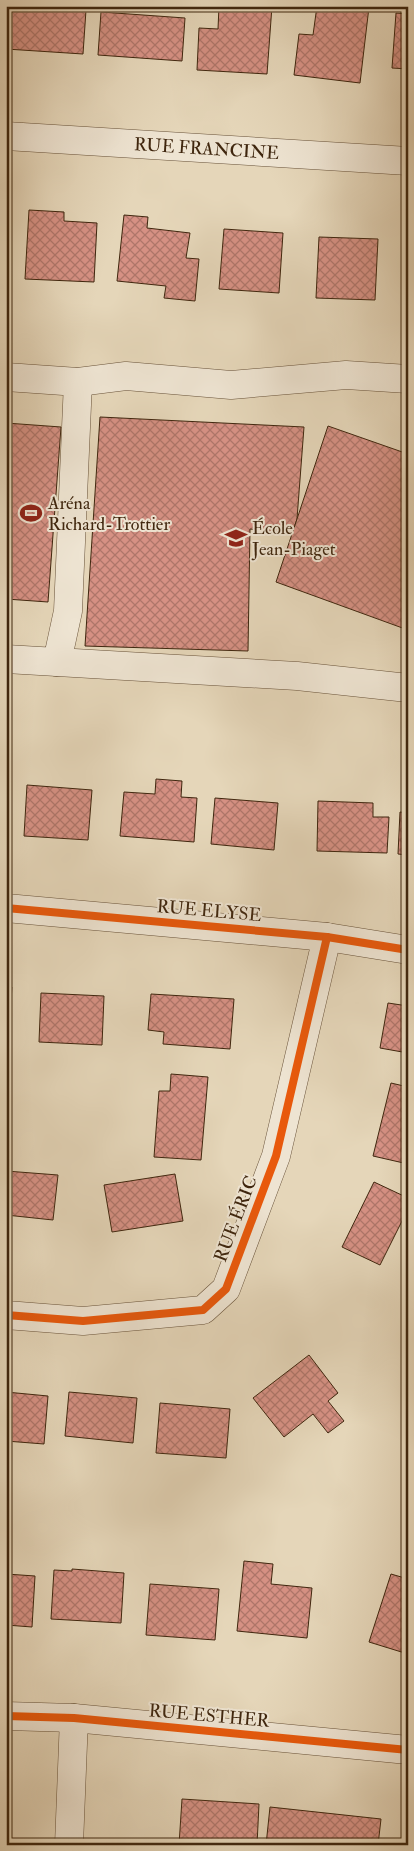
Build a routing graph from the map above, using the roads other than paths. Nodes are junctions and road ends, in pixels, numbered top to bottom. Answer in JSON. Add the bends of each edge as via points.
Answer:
{"nodes":[{"id":1,"x":6,"y":136,"type":"edge"},
{"id":2,"x":408,"y":160,"type":"edge"},
{"id":3,"x":6,"y":377,"type":"edge"},
{"id":4,"x":408,"y":379,"type":"edge"},
{"id":5,"x":78,"y":382,"type":"junction"},
{"id":6,"x":6,"y":659,"type":"edge"},
{"id":7,"x":57,"y":662,"type":"junction"},
{"id":8,"x":408,"y":688,"type":"edge"},
{"id":9,"x":6,"y":908,"type":"edge"},
{"id":10,"x":327,"y":937,"type":"junction"},
{"id":11,"x":408,"y":950,"type":"edge"},
{"id":12,"x":6,"y":1315,"type":"edge"},
{"id":13,"x":6,"y":1716,"type":"edge"},
{"id":14,"x":74,"y":1718,"type":"junction"},
{"id":15,"x":408,"y":1750,"type":"edge"},
{"id":16,"x":69,"y":1845,"type":"edge"}],
"edges":[{"from":1,"to":2,"type":"street","name":"RUE FRANCINE"},
{"from":3,"to":5,"type":"street"},
{"from":4,"to":5,"type":"street","via":[[346,375],[231,385],[126,376]]},
{"from":5,"to":7,"type":"street","via":[[68,611]]},
{"from":6,"to":7,"type":"street"},
{"from":7,"to":8,"type":"street","via":[[297,676]]},
{"from":9,"to":10,"type":"street","name":"RUE ELYSE"},
{"from":10,"to":11,"type":"street","name":"RUE ELYSE"},
{"from":10,"to":12,"type":"street","name":"RUE ÉRIC","via":[[276,1156],[226,1289],[203,1310],[83,1321]]},
{"from":13,"to":14,"type":"street","name":"RUE ESTHER"},
{"from":14,"to":15,"type":"street","name":"RUE ESTHER"},
{"from":14,"to":16,"type":"street"}]}
